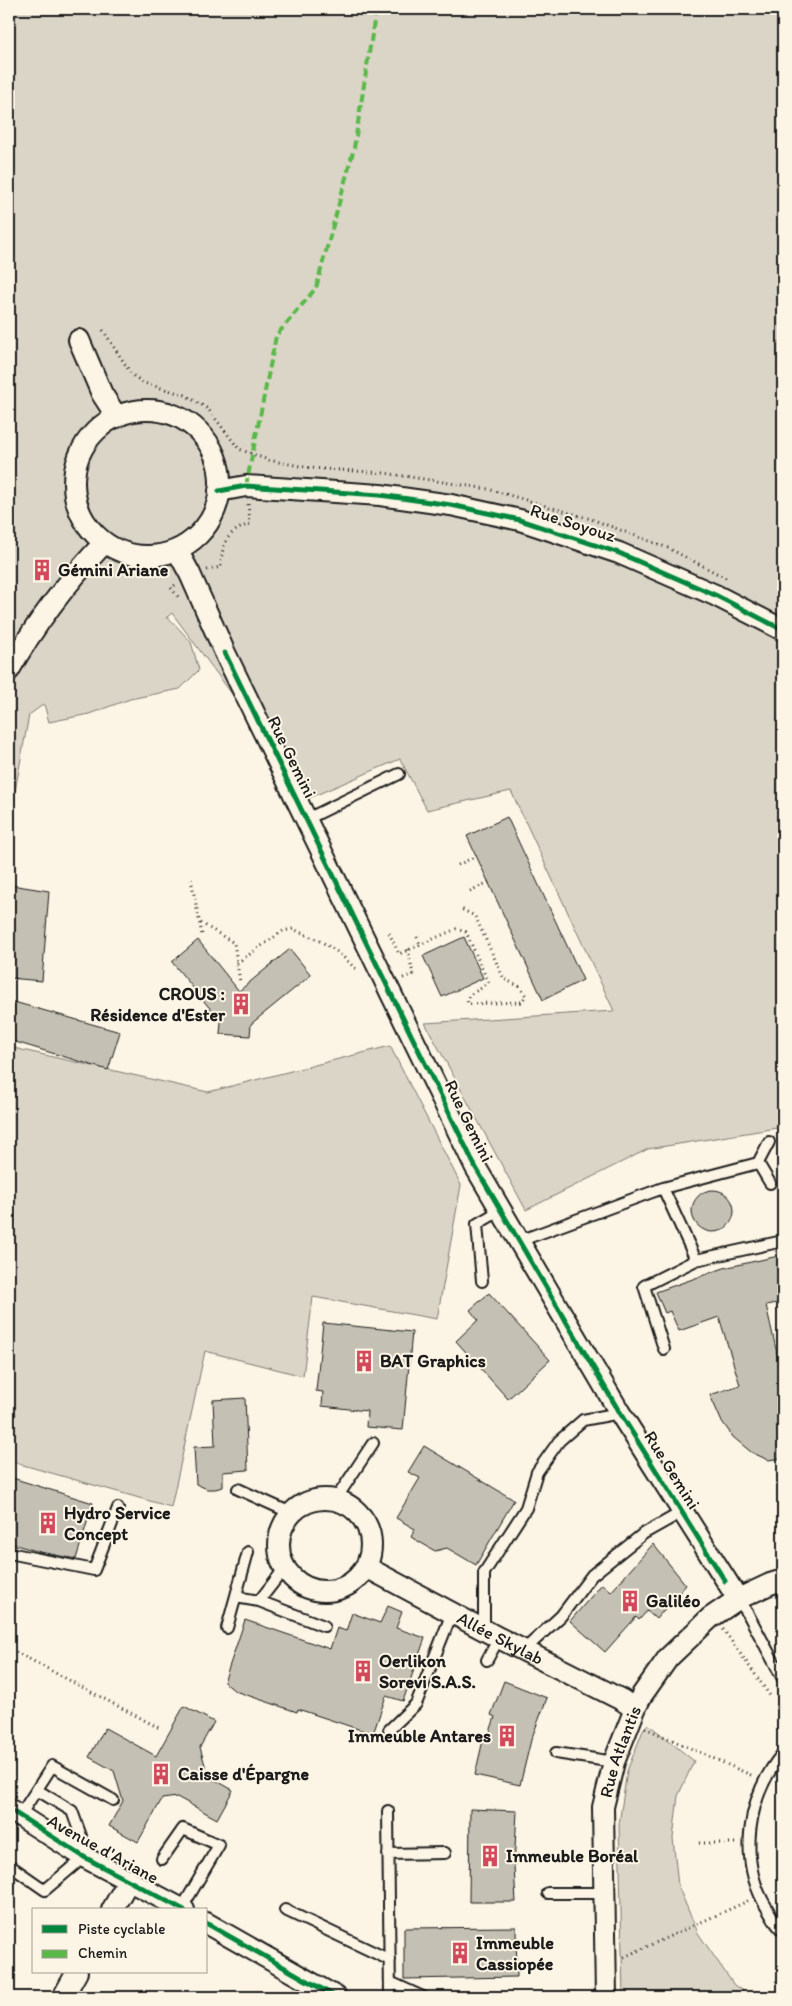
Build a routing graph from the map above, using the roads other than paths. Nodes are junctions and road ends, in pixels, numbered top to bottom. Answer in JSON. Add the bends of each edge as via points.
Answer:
{"nodes":[{"id":1,"x":79,"y":340,"type":"dead end"},
{"id":2,"x":117,"y":417,"type":"junction"},
{"id":3,"x":219,"y":491,"type":"junction"},
{"id":4,"x":104,"y":543,"type":"junction"},
{"id":5,"x":177,"y":550,"type":"junction"},
{"id":6,"x":783,"y":630,"type":"edge"},
{"id":7,"x":9,"y":670,"type":"edge"},
{"id":8,"x":399,"y":774,"type":"dead end"},
{"id":9,"x":307,"y":819,"type":"junction"},
{"id":10,"x":768,"y":1142,"type":"dead end"},
{"id":11,"x":758,"y":1163,"type":"junction"},
{"id":12,"x":770,"y":1183,"type":"dead end"},
{"id":13,"x":663,"y":1188,"type":"junction"},
{"id":14,"x":501,"y":1210,"type":"junction"},
{"id":15,"x":519,"y":1241,"type":"junction"},
{"id":16,"x":783,"y":1241,"type":"edge"},
{"id":17,"x":696,"y":1260,"type":"junction"},
{"id":18,"x":482,"y":1281,"type":"dead end"},
{"id":19,"x":664,"y":1349,"type":"dead end"},
{"id":20,"x":620,"y":1413,"type":"junction"},
{"id":21,"x":373,"y":1443,"type":"dead end"},
{"id":22,"x":238,"y":1489,"type":"dead end"},
{"id":23,"x":336,"y":1500,"type":"junction"},
{"id":24,"x":118,"y":1508,"type":"dead end"},
{"id":25,"x":291,"y":1512,"type":"junction"},
{"id":26,"x":682,"y":1512,"type":"junction"},
{"id":27,"x":248,"y":1552,"type":"dead end"},
{"id":28,"x":9,"y":1553,"type":"edge"},
{"id":29,"x":366,"y":1567,"type":"junction"},
{"id":30,"x":284,"y":1569,"type":"junction"},
{"id":31,"x":780,"y":1589,"type":"edge"},
{"id":32,"x":236,"y":1597,"type":"junction"},
{"id":33,"x":738,"y":1599,"type":"junction"},
{"id":34,"x":259,"y":1601,"type":"junction"},
{"id":35,"x":452,"y":1612,"type":"junction"},
{"id":36,"x":324,"y":1626,"type":"dead end"},
{"id":37,"x":227,"y":1628,"type":"dead end"},
{"id":38,"x":492,"y":1634,"type":"junction"},
{"id":39,"x":524,"y":1650,"type":"junction"},
{"id":40,"x":487,"y":1660,"type":"dead end"},
{"id":41,"x":783,"y":1679,"type":"edge"},
{"id":42,"x":635,"y":1709,"type":"junction"},
{"id":43,"x":389,"y":1730,"type":"dead end"},
{"id":44,"x":556,"y":1753,"type":"dead end"},
{"id":45,"x":783,"y":1753,"type":"edge"},
{"id":46,"x":614,"y":1762,"type":"junction"},
{"id":47,"x":38,"y":1790,"type":"junction"},
{"id":48,"x":113,"y":1800,"type":"dead end"},
{"id":49,"x":388,"y":1811,"type":"dead end"},
{"id":50,"x":14,"y":1813,"type":"edge"},
{"id":51,"x":446,"y":1853,"type":"dead end"},
{"id":52,"x":388,"y":1854,"type":"junction"},
{"id":53,"x":84,"y":1857,"type":"junction"},
{"id":54,"x":162,"y":1859,"type":"dead end"},
{"id":55,"x":9,"y":1865,"type":"edge"},
{"id":56,"x":129,"y":1880,"type":"junction"},
{"id":57,"x":548,"y":1893,"type":"dead end"},
{"id":58,"x":604,"y":1893,"type":"junction"},
{"id":59,"x":113,"y":1908,"type":"edge"},
{"id":60,"x":181,"y":1908,"type":"edge"},
{"id":61,"x":184,"y":1908,"type":"edge"},
{"id":62,"x":284,"y":1910,"type":"dead end"},
{"id":63,"x":208,"y":1924,"type":"edge"},
{"id":64,"x":783,"y":1931,"type":"edge"},
{"id":65,"x":390,"y":1960,"type":"junction"},
{"id":66,"x":76,"y":1974,"type":"edge"},
{"id":67,"x":390,"y":1982,"type":"junction"},
{"id":68,"x":63,"y":1997,"type":"edge"},
{"id":69,"x":336,"y":1997,"type":"edge"},
{"id":70,"x":390,"y":1997,"type":"edge"},
{"id":71,"x":423,"y":1997,"type":"edge"},
{"id":72,"x":606,"y":1997,"type":"edge"}],
"edges":[{"from":1,"to":2,"type":"street","via":[[102,394]]},
{"from":2,"to":3,"type":"street","via":[[129,412],[154,411],[167,413],[190,424],[207,442],[213,454]]},
{"from":2,"to":4,"type":"street","via":[[87,441],[78,458],[74,476],[80,514]]},
{"from":3,"to":5,"type":"street","via":[[206,526]]},
{"from":3,"to":6,"type":"street","name":"Rue Soyouz","via":[[246,486],[380,495],[451,505],[520,520],[619,553],[715,595]]},
{"from":4,"to":5,"type":"street","via":[[127,554],[140,556]]},
{"from":4,"to":7,"type":"street","via":[[26,640]]},
{"from":5,"to":9,"type":"street","name":"Rue Gemini"},
{"from":8,"to":9,"type":"lane"},
{"from":9,"to":14,"type":"street","name":"Rue Gemini","via":[[476,1168]]},
{"from":10,"to":11,"type":"lane"},
{"from":11,"to":12,"type":"lane"},
{"from":11,"to":13,"type":"lane"},
{"from":13,"to":15,"type":"lane"},
{"from":13,"to":17,"type":"lane"},
{"from":14,"to":15,"type":"street","name":"Rue Gemini"},
{"from":14,"to":18,"type":"lane","via":[[477,1224]]},
{"from":15,"to":20,"type":"street","name":"Rue Gemini"},
{"from":16,"to":17,"type":"lane"},
{"from":17,"to":19,"type":"lane","via":[[644,1286]]},
{"from":20,"to":26,"type":"street","name":"Rue Gemini"},
{"from":20,"to":38,"type":"lane","via":[[583,1420],[558,1441],[537,1472],[526,1508],[484,1573]]},
{"from":21,"to":23,"type":"lane"},
{"from":22,"to":25,"type":"lane"},
{"from":23,"to":25,"type":"street","via":[[320,1498]]},
{"from":23,"to":29,"type":"street","via":[[359,1514],[367,1526],[371,1553]]},
{"from":24,"to":28,"type":"lane","via":[[94,1570]]},
{"from":25,"to":30,"type":"street","via":[[282,1525],[278,1540]]},
{"from":26,"to":33,"type":"street","name":"Rue Gemini"},
{"from":26,"to":39,"type":"lane","via":[[644,1534],[592,1576],[560,1616]]},
{"from":27,"to":32,"type":"lane"},
{"from":29,"to":30,"type":"street","via":[[346,1586],[319,1592],[305,1588]]},
{"from":29,"to":35,"type":"street","name":"Allée Skylab"},
{"from":30,"to":34,"type":"lane"},
{"from":31,"to":33,"type":"street","name":"Rue Atlantis","via":[[770,1584]]},
{"from":32,"to":34,"type":"lane"},
{"from":32,"to":37,"type":"lane"},
{"from":33,"to":41,"type":"lane"},
{"from":33,"to":42,"type":"street","name":"Rue Atlantis","via":[[710,1618],[668,1658]]},
{"from":34,"to":36,"type":"lane"},
{"from":35,"to":38,"type":"street","name":"Allée Skylab"},
{"from":35,"to":43,"type":"lane","via":[[416,1704]]},
{"from":38,"to":39,"type":"street","name":"Allée Skylab"},
{"from":38,"to":40,"type":"lane"},
{"from":39,"to":42,"type":"street","name":"Allée Skylab"},
{"from":42,"to":46,"type":"street","name":"Rue Atlantis"},
{"from":44,"to":46,"type":"lane"},
{"from":45,"to":64,"type":"lane","via":[[764,1781],[750,1819],[748,1853],[759,1896]]},
{"from":46,"to":58,"type":"street","name":"Rue Atlantis","via":[[603,1807]]},
{"from":47,"to":48,"type":"lane","via":[[52,1766]]},
{"from":47,"to":50,"type":"lane"},
{"from":47,"to":53,"type":"lane","via":[[72,1811]]},
{"from":49,"to":52,"type":"lane"},
{"from":50,"to":53,"type":"street","name":"Avenue d'Ariane"},
{"from":51,"to":52,"type":"lane"},
{"from":52,"to":65,"type":"lane"},
{"from":53,"to":55,"type":"lane","via":[[45,1890]]},
{"from":53,"to":56,"type":"street","name":"Avenue d'Ariane"},
{"from":54,"to":61,"type":"lane","via":[[183,1829],[219,1845]]},
{"from":56,"to":59,"type":"street"},
{"from":56,"to":60,"type":"street","name":"Avenue d'Ariane"},
{"from":57,"to":58,"type":"lane"},
{"from":58,"to":72,"type":"street","name":"Rue Atlantis"},
{"from":62,"to":65,"type":"lane"},
{"from":63,"to":69,"type":"street"},
{"from":65,"to":67,"type":"lane"},
{"from":66,"to":68,"type":"street"},
{"from":67,"to":70,"type":"lane"},
{"from":67,"to":71,"type":"lane"}]}
